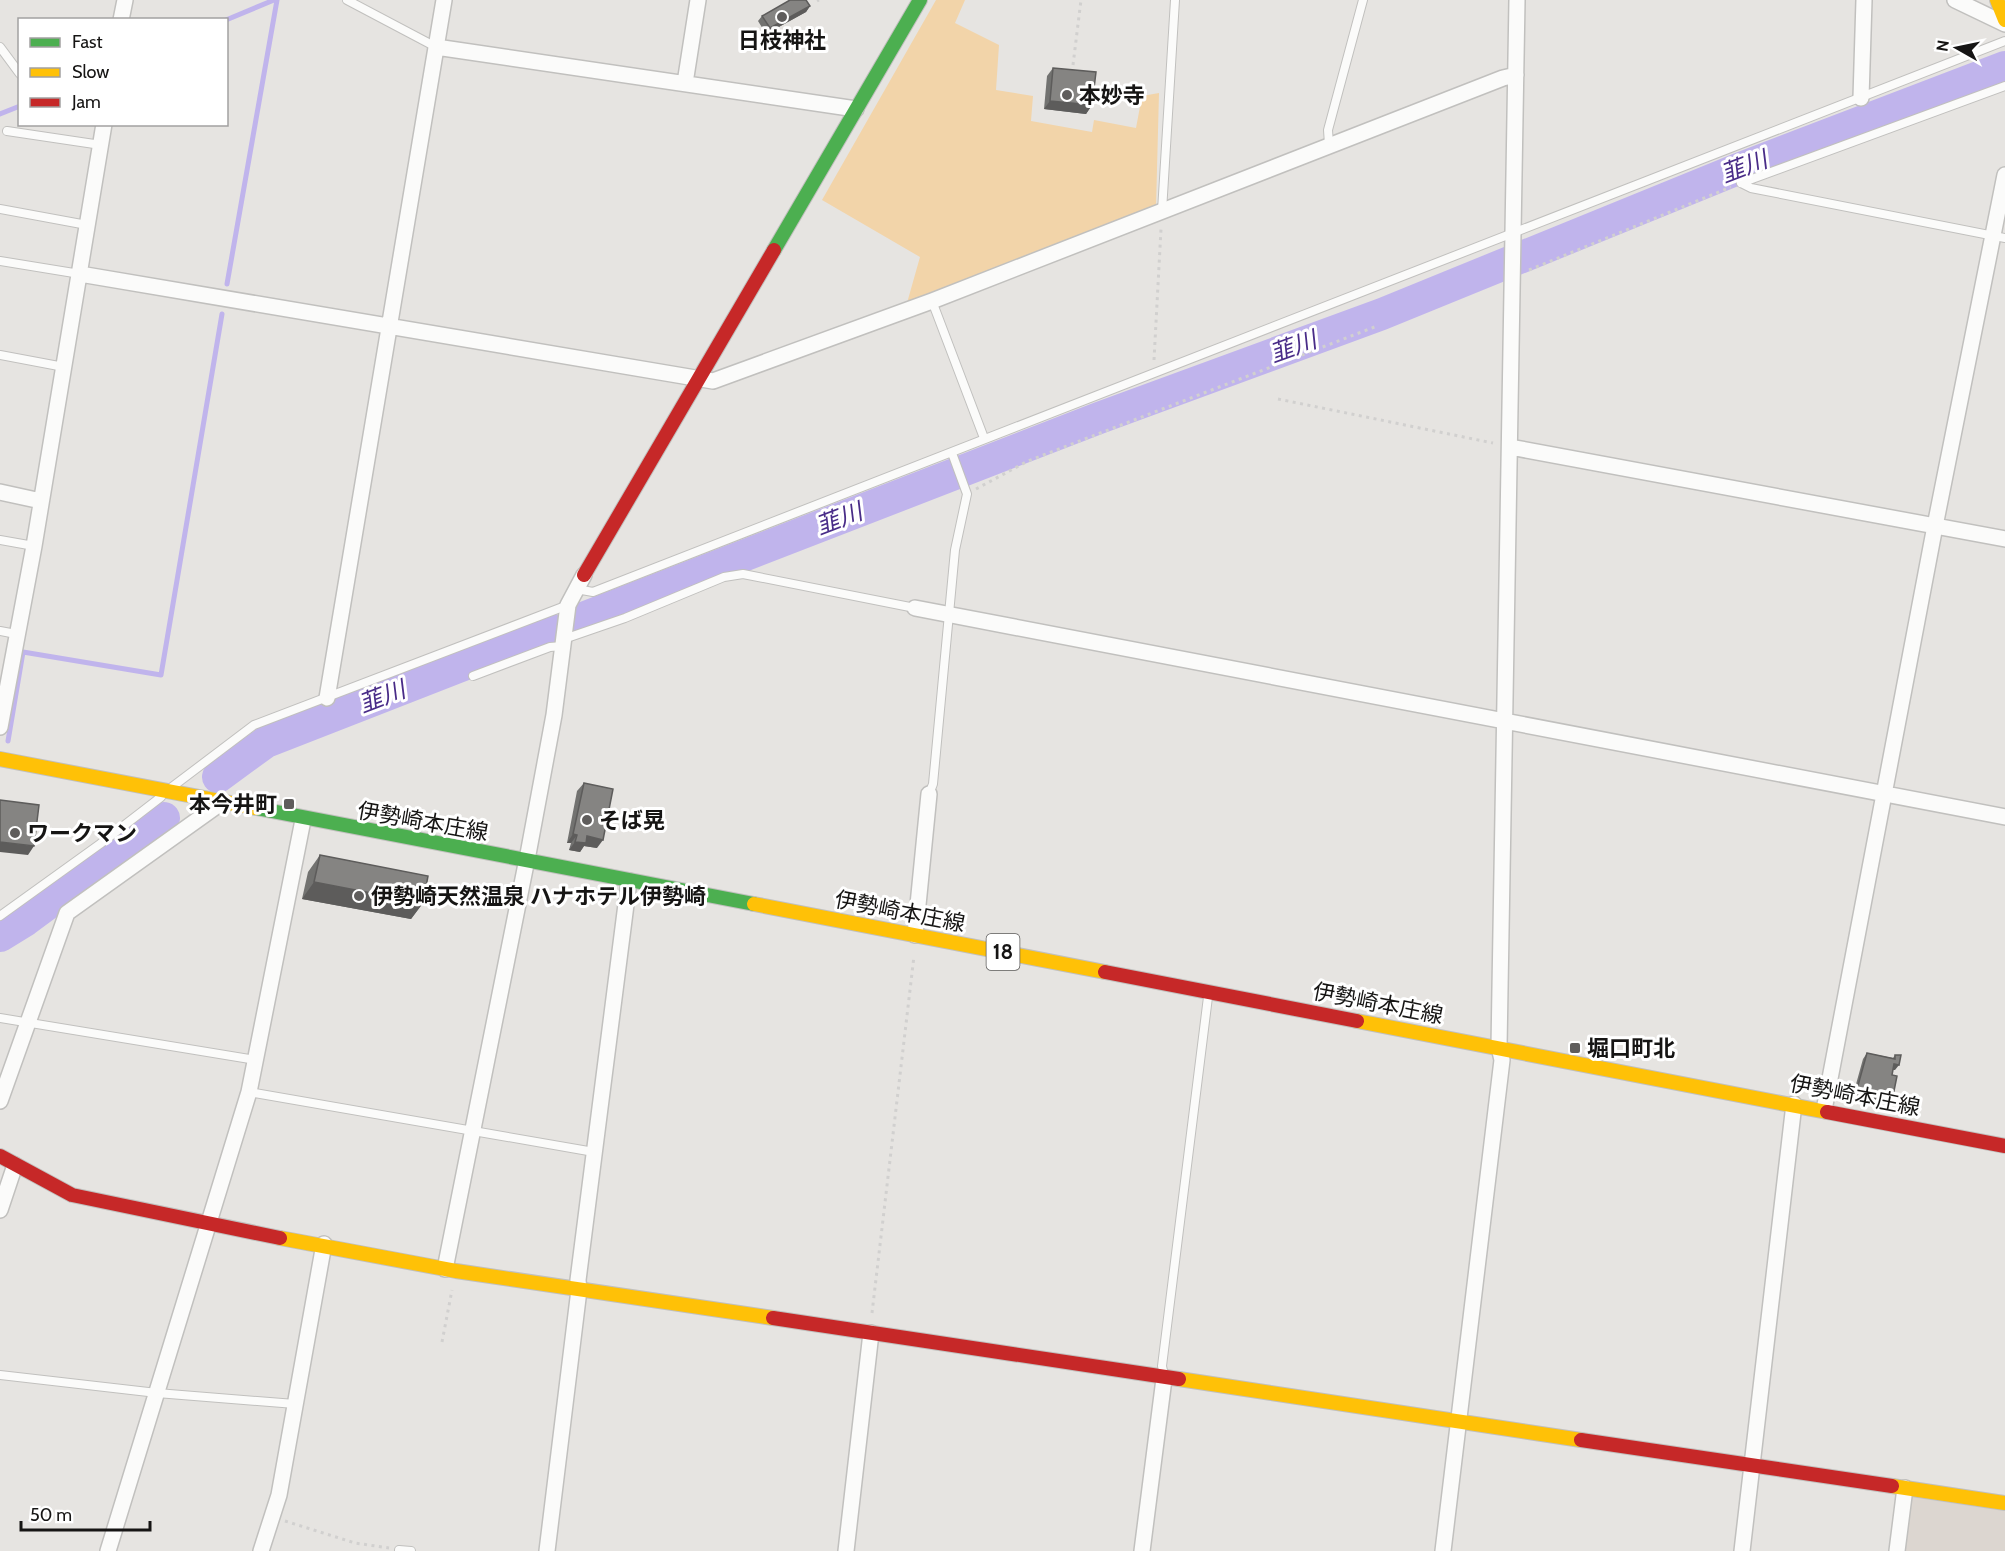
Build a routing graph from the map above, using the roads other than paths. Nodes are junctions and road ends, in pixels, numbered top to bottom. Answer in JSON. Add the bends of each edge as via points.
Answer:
{"nodes":[{"id":1,"x":124,"y":0,"type":"edge"},
{"id":2,"x":347,"y":0,"type":"edge"},
{"id":3,"x":444,"y":0,"type":"edge"},
{"id":4,"x":698,"y":0,"type":"edge"},
{"id":5,"x":920,"y":0,"type":"edge"},
{"id":6,"x":1175,"y":0,"type":"edge"},
{"id":7,"x":1362,"y":0,"type":"edge"},
{"id":8,"x":1517,"y":0,"type":"edge"},
{"id":9,"x":1864,"y":0,"type":"edge"},
{"id":10,"x":1955,"y":0,"type":"edge"},
{"id":11,"x":1998,"y":0,"type":"edge"},
{"id":12,"x":121,"y":18,"type":"edge"},
{"id":13,"x":2005,"y":22,"type":"edge"},
{"id":14,"x":2005,"y":41,"type":"edge"},
{"id":15,"x":436,"y":46,"type":"junction"},
{"id":16,"x":0,"y":47,"type":"edge"},
{"id":17,"x":18,"y":71,"type":"edge"},
{"id":18,"x":1516,"y":75,"type":"junction"},
{"id":19,"x":685,"y":83,"type":"junction"},
{"id":20,"x":2005,"y":87,"type":"edge"},
{"id":21,"x":1861,"y":98,"type":"junction"},
{"id":22,"x":856,"y":109,"type":"junction"},
{"id":23,"x":104,"y":126,"type":"edge"},
{"id":24,"x":7,"y":131,"type":"dead end"},
{"id":25,"x":1329,"y":144,"type":"junction"},
{"id":26,"x":101,"y":145,"type":"junction"},
{"id":27,"x":2005,"y":175,"type":"edge"},
{"id":28,"x":0,"y":209,"type":"edge"},
{"id":29,"x":1161,"y":212,"type":"junction"},
{"id":30,"x":87,"y":225,"type":"junction"},
{"id":31,"x":1512,"y":236,"type":"junction"},
{"id":32,"x":1999,"y":237,"type":"edge"},
{"id":33,"x":0,"y":261,"type":"edge"},
{"id":34,"x":80,"y":274,"type":"junction"},
{"id":35,"x":932,"y":301,"type":"junction"},
{"id":36,"x":387,"y":326,"type":"junction"},
{"id":37,"x":0,"y":355,"type":"edge"},
{"id":38,"x":63,"y":367,"type":"junction"},
{"id":39,"x":701,"y":378,"type":"junction"},
{"id":40,"x":984,"y":438,"type":"junction"},
{"id":41,"x":1510,"y":447,"type":"junction"},
{"id":42,"x":953,"y":455,"type":"junction"},
{"id":43,"x":0,"y":492,"type":"edge"},
{"id":44,"x":41,"y":501,"type":"junction"},
{"id":45,"x":1935,"y":526,"type":"junction"},
{"id":46,"x":2005,"y":539,"type":"edge"},
{"id":47,"x":0,"y":540,"type":"edge"},
{"id":48,"x":34,"y":546,"type":"junction"},
{"id":49,"x":584,"y":575,"type":"joint"},
{"id":50,"x":576,"y":589,"type":"junction"},
{"id":51,"x":568,"y":605,"type":"junction"},
{"id":52,"x":915,"y":608,"type":"joint"},
{"id":53,"x":949,"y":614,"type":"junction"},
{"id":54,"x":0,"y":630,"type":"edge"},
{"id":55,"x":16,"y":633,"type":"junction"},
{"id":56,"x":563,"y":643,"type":"junction"},
{"id":57,"x":473,"y":676,"type":"dead end"},
{"id":58,"x":327,"y":698,"type":"junction"},
{"id":59,"x":1506,"y":721,"type":"junction"},
{"id":60,"x":0,"y":728,"type":"edge"},
{"id":61,"x":0,"y":759,"type":"edge"},
{"id":62,"x":166,"y":792,"type":"junction"},
{"id":63,"x":929,"y":795,"type":"joint"},
{"id":64,"x":1882,"y":795,"type":"junction"},
{"id":65,"x":221,"y":802,"type":"junction"},
{"id":66,"x":2005,"y":817,"type":"edge"},
{"id":67,"x":303,"y":820,"type":"junction"},
{"id":68,"x":527,"y":861,"type":"junction"},
{"id":69,"x":629,"y":881,"type":"junction"},
{"id":70,"x":0,"y":916,"type":"edge"},
{"id":71,"x":915,"y":935,"type":"junction"},
{"id":72,"x":1209,"y":992,"type":"junction"},
{"id":73,"x":0,"y":1018,"type":"edge"},
{"id":74,"x":27,"y":1022,"type":"junction"},
{"id":75,"x":1499,"y":1047,"type":"junction"},
{"id":76,"x":256,"y":1060,"type":"junction"},
{"id":77,"x":249,"y":1092,"type":"junction"},
{"id":78,"x":0,"y":1101,"type":"edge"},
{"id":79,"x":1794,"y":1104,"type":"junction"},
{"id":80,"x":1824,"y":1110,"type":"junction"},
{"id":81,"x":473,"y":1130,"type":"junction"},
{"id":82,"x":2005,"y":1146,"type":"edge"},
{"id":83,"x":594,"y":1152,"type":"junction"},
{"id":84,"x":0,"y":1156,"type":"edge"},
{"id":85,"x":15,"y":1165,"type":"junction"},
{"id":86,"x":0,"y":1210,"type":"edge"},
{"id":87,"x":209,"y":1224,"type":"junction"},
{"id":88,"x":324,"y":1245,"type":"junction"},
{"id":89,"x":450,"y":1270,"type":"junction"},
{"id":90,"x":579,"y":1290,"type":"junction"},
{"id":91,"x":871,"y":1333,"type":"junction"},
{"id":92,"x":0,"y":1375,"type":"edge"},
{"id":93,"x":1164,"y":1379,"type":"junction"},
{"id":94,"x":157,"y":1393,"type":"junction"},
{"id":95,"x":295,"y":1404,"type":"junction"},
{"id":96,"x":1458,"y":1420,"type":"junction"},
{"id":97,"x":1752,"y":1465,"type":"junction"},
{"id":98,"x":1905,"y":1488,"type":"junction"},
{"id":99,"x":2005,"y":1503,"type":"edge"},
{"id":100,"x":399,"y":1550,"type":"edge"},
{"id":101,"x":108,"y":1551,"type":"edge"},
{"id":102,"x":261,"y":1551,"type":"edge"},
{"id":103,"x":411,"y":1551,"type":"edge"},
{"id":104,"x":547,"y":1551,"type":"edge"},
{"id":105,"x":846,"y":1551,"type":"edge"},
{"id":106,"x":1142,"y":1551,"type":"edge"},
{"id":107,"x":1443,"y":1551,"type":"edge"},
{"id":108,"x":1742,"y":1551,"type":"edge"},
{"id":109,"x":1898,"y":1551,"type":"edge"}],
"edges":[{"from":1,"to":12,"type":"street"},
{"from":2,"to":15,"type":"lane"},
{"from":3,"to":15,"type":"street"},
{"from":4,"to":19,"type":"street"},
{"from":5,"to":22,"type":"street"},
{"from":6,"to":29,"type":"lane"},
{"from":7,"to":25,"type":"lane","via":[[1331,119]]},
{"from":8,"to":18,"type":"street"},
{"from":9,"to":21,"type":"street"},
{"from":10,"to":13,"type":"street"},
{"from":11,"to":13,"type":"street"},
{"from":14,"to":21,"type":"lane"},
{"from":15,"to":19,"type":"street"},
{"from":15,"to":36,"type":"street"},
{"from":16,"to":17,"type":"lane"},
{"from":18,"to":25,"type":"street"},
{"from":18,"to":31,"type":"street"},
{"from":19,"to":22,"type":"street"},
{"from":20,"to":32,"type":"lane","via":[[1741,183]]},
{"from":21,"to":31,"type":"lane","via":[[1566,210]]},
{"from":22,"to":39,"type":"street"},
{"from":23,"to":26,"type":"street"},
{"from":24,"to":26,"type":"lane"},
{"from":25,"to":29,"type":"street"},
{"from":26,"to":30,"type":"street"},
{"from":27,"to":32,"type":"street"},
{"from":28,"to":30,"type":"lane"},
{"from":29,"to":35,"type":"street"},
{"from":30,"to":34,"type":"street"},
{"from":31,"to":40,"type":"lane"},
{"from":31,"to":41,"type":"street"},
{"from":32,"to":45,"type":"street"},
{"from":33,"to":34,"type":"lane"},
{"from":34,"to":36,"type":"street"},
{"from":34,"to":38,"type":"street"},
{"from":35,"to":39,"type":"street","via":[[713,381]]},
{"from":35,"to":40,"type":"lane"},
{"from":36,"to":39,"type":"street"},
{"from":36,"to":58,"type":"street"},
{"from":37,"to":38,"type":"lane"},
{"from":38,"to":44,"type":"street"},
{"from":39,"to":49,"type":"street"},
{"from":40,"to":42,"type":"lane"},
{"from":41,"to":45,"type":"street"},
{"from":41,"to":59,"type":"street"},
{"from":42,"to":50,"type":"lane","via":[[593,592]]},
{"from":42,"to":53,"type":"lane","via":[[966,490]]},
{"from":43,"to":44,"type":"street"},
{"from":44,"to":48,"type":"street"},
{"from":45,"to":46,"type":"street"},
{"from":45,"to":64,"type":"street"},
{"from":47,"to":48,"type":"lane"},
{"from":48,"to":55,"type":"street"},
{"from":49,"to":50,"type":"street"},
{"from":50,"to":51,"type":"street"},
{"from":51,"to":56,"type":"street"},
{"from":51,"to":58,"type":"lane"},
{"from":52,"to":53,"type":"street"},
{"from":52,"to":56,"type":"lane","via":[[743,574],[724,577]]},
{"from":53,"to":59,"type":"street"},
{"from":53,"to":63,"type":"lane"},
{"from":54,"to":55,"type":"lane"},
{"from":55,"to":60,"type":"street"},
{"from":56,"to":57,"type":"lane"},
{"from":56,"to":68,"type":"street"},
{"from":58,"to":62,"type":"lane","via":[[254,725]]},
{"from":59,"to":64,"type":"street"},
{"from":59,"to":75,"type":"street"},
{"from":61,"to":62,"type":"street","name":"伊勢崎本庄線","number":"18"},
{"from":62,"to":65,"type":"street","name":"伊勢崎本庄線","number":"18"},
{"from":62,"to":70,"type":"lane"},
{"from":63,"to":71,"type":"street"},
{"from":64,"to":66,"type":"street"},
{"from":64,"to":80,"type":"street"},
{"from":65,"to":67,"type":"street","name":"伊勢崎本庄線","number":"18"},
{"from":65,"to":74,"type":"street","via":[[67,913]]},
{"from":67,"to":68,"type":"street","name":"伊勢崎本庄線","number":"18"},
{"from":67,"to":76,"type":"street"},
{"from":68,"to":69,"type":"street","name":"伊勢崎本庄線","number":"18"},
{"from":68,"to":81,"type":"street"},
{"from":69,"to":71,"type":"street","name":"伊勢崎本庄線","number":"18"},
{"from":69,"to":83,"type":"street"},
{"from":71,"to":72,"type":"street","name":"伊勢崎本庄線","number":"18"},
{"from":72,"to":75,"type":"street","name":"伊勢崎本庄線","number":"18"},
{"from":72,"to":93,"type":"lane","via":[[1162,1366]]},
{"from":73,"to":74,"type":"lane"},
{"from":74,"to":76,"type":"lane"},
{"from":74,"to":78,"type":"street"},
{"from":75,"to":79,"type":"street","name":"伊勢崎本庄線","number":"18"},
{"from":75,"to":96,"type":"street","via":[[1502,1060]]},
{"from":76,"to":77,"type":"street"},
{"from":77,"to":81,"type":"lane"},
{"from":77,"to":87,"type":"street"},
{"from":79,"to":80,"type":"street","name":"伊勢崎本庄線","number":"18"},
{"from":79,"to":97,"type":"street"},
{"from":80,"to":82,"type":"street","name":"伊勢崎本庄線","number":"18"},
{"from":81,"to":83,"type":"lane"},
{"from":81,"to":89,"type":"street"},
{"from":83,"to":90,"type":"street"},
{"from":84,"to":85,"type":"street"},
{"from":85,"to":86,"type":"street"},
{"from":85,"to":87,"type":"street","via":[[72,1195]]},
{"from":87,"to":88,"type":"street"},
{"from":87,"to":94,"type":"street"},
{"from":88,"to":89,"type":"street"},
{"from":88,"to":95,"type":"street"},
{"from":89,"to":90,"type":"street"},
{"from":90,"to":91,"type":"street"},
{"from":90,"to":104,"type":"street"},
{"from":91,"to":93,"type":"street"},
{"from":91,"to":105,"type":"street"},
{"from":92,"to":94,"type":"lane"},
{"from":93,"to":96,"type":"street"},
{"from":93,"to":106,"type":"street"},
{"from":94,"to":95,"type":"lane"},
{"from":94,"to":101,"type":"street"},
{"from":95,"to":102,"type":"street","via":[[279,1495]]},
{"from":96,"to":97,"type":"street"},
{"from":96,"to":107,"type":"street"},
{"from":97,"to":98,"type":"street"},
{"from":97,"to":108,"type":"street"},
{"from":98,"to":99,"type":"street"},
{"from":98,"to":109,"type":"street"},
{"from":100,"to":103,"type":"lane"}]}
